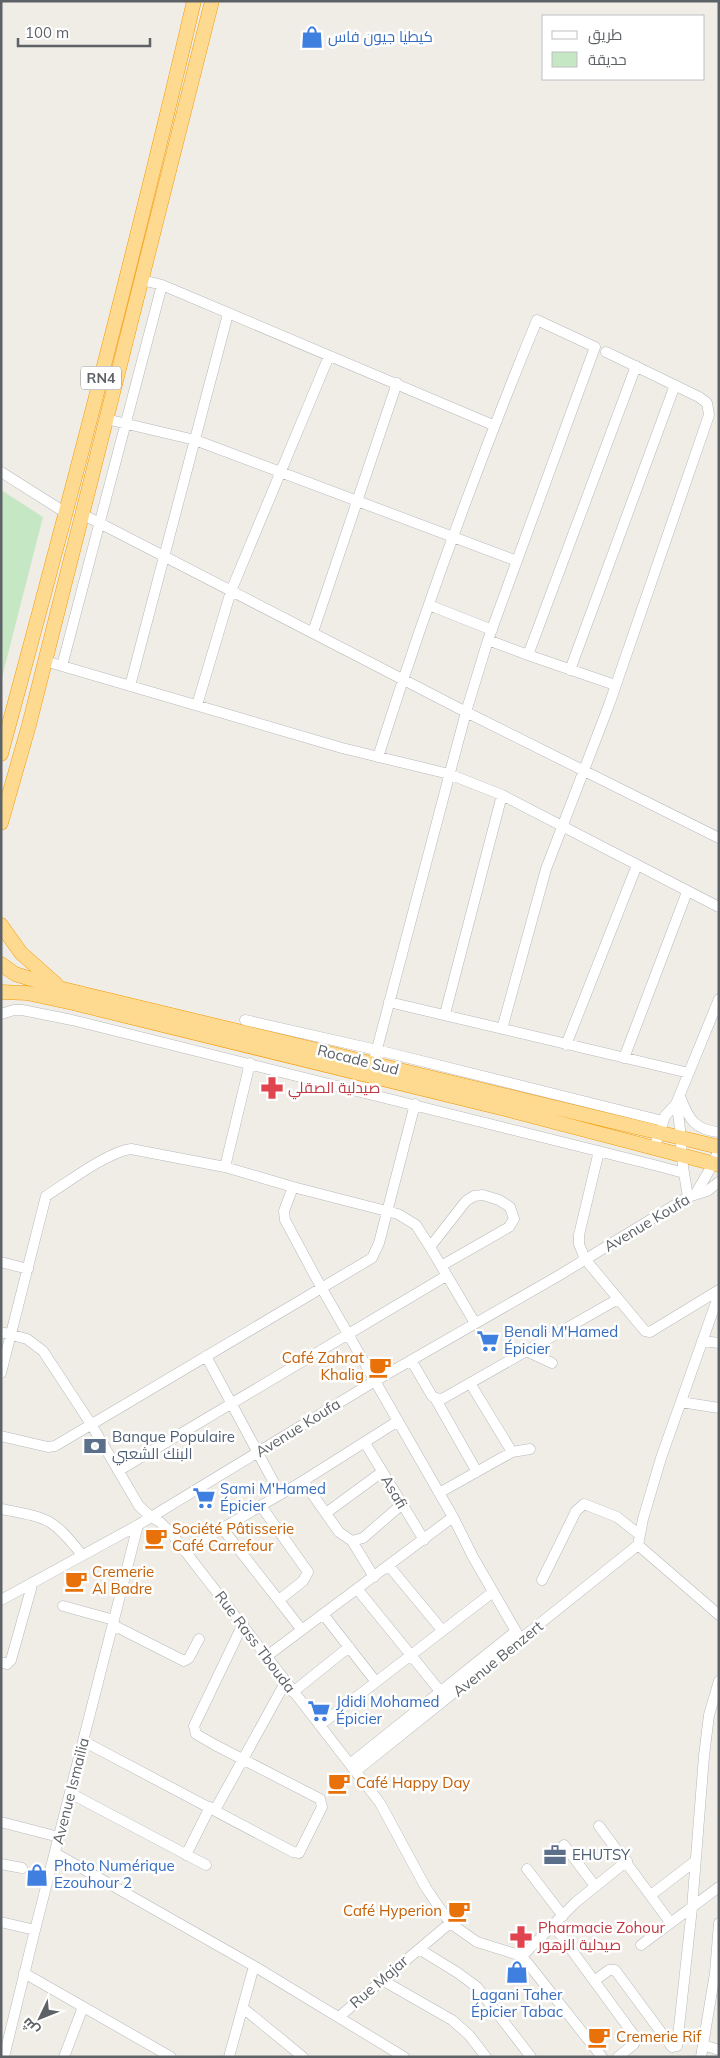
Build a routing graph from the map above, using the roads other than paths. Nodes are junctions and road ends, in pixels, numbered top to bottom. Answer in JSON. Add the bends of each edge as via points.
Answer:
{"nodes":[{"id":1,"x":194,"y":1,"type":"edge"},
{"id":2,"x":212,"y":1,"type":"edge"},
{"id":3,"x":142,"y":280,"type":"junction"},
{"id":4,"x":162,"y":285,"type":"junction"},
{"id":5,"x":228,"y":314,"type":"junction"},
{"id":6,"x":606,"y":352,"type":"dead end"},
{"id":7,"x":329,"y":356,"type":"junction"},
{"id":8,"x":636,"y":366,"type":"junction"},
{"id":9,"x":397,"y":383,"type":"junction"},
{"id":10,"x":675,"y":385,"type":"junction"},
{"id":11,"x":106,"y":419,"type":"junction"},
{"id":12,"x":127,"y":424,"type":"junction"},
{"id":13,"x":494,"y":425,"type":"junction"},
{"id":14,"x":195,"y":440,"type":"junction"},
{"id":15,"x":1,"y":472,"type":"edge"},
{"id":16,"x":280,"y":474,"type":"junction"},
{"id":17,"x":356,"y":502,"type":"junction"},
{"id":18,"x":66,"y":513,"type":"junction"},
{"id":19,"x":82,"y":514,"type":"junction"},
{"id":20,"x":101,"y":524,"type":"junction"},
{"id":21,"x":452,"y":538,"type":"junction"},
{"id":22,"x":165,"y":557,"type":"junction"},
{"id":23,"x":517,"y":561,"type":"junction"},
{"id":24,"x":231,"y":591,"type":"junction"},
{"id":25,"x":429,"y":605,"type":"junction"},
{"id":26,"x":313,"y":632,"type":"junction"},
{"id":27,"x":490,"y":635,"type":"junction"},
{"id":28,"x":528,"y":655,"type":"junction"},
{"id":29,"x":45,"y":661,"type":"junction"},
{"id":30,"x":62,"y":666,"type":"junction"},
{"id":31,"x":570,"y":670,"type":"junction"},
{"id":32,"x":403,"y":679,"type":"junction"},
{"id":33,"x":615,"y":685,"type":"junction"},
{"id":34,"x":130,"y":686,"type":"junction"},
{"id":35,"x":198,"y":705,"type":"junction"},
{"id":36,"x":466,"y":712,"type":"junction"},
{"id":37,"x":1,"y":754,"type":"edge"},
{"id":38,"x":378,"y":756,"type":"junction"},
{"id":39,"x":584,"y":771,"type":"junction"},
{"id":40,"x":449,"y":774,"type":"junction"},
{"id":41,"x":502,"y":796,"type":"junction"},
{"id":42,"x":1,"y":823,"type":"edge"},
{"id":43,"x":562,"y":826,"type":"junction"},
{"id":44,"x":719,"y":838,"type":"edge"},
{"id":45,"x":637,"y":865,"type":"junction"},
{"id":46,"x":687,"y":892,"type":"junction"},
{"id":47,"x":719,"y":907,"type":"edge"},
{"id":48,"x":1,"y":925,"type":"edge"},
{"id":49,"x":1,"y":964,"type":"edge"},
{"id":50,"x":63,"y":989,"type":"junction"},
{"id":51,"x":1,"y":992,"type":"edge"},
{"id":52,"x":46,"y":997,"type":"junction"},
{"id":53,"x":719,"y":999,"type":"edge"},
{"id":54,"x":389,"y":1002,"type":"junction"},
{"id":55,"x":90,"y":1007,"type":"junction"},
{"id":56,"x":1,"y":1014,"type":"edge"},
{"id":57,"x":45,"y":1014,"type":"junction"},
{"id":58,"x":445,"y":1014,"type":"junction"},
{"id":59,"x":245,"y":1020,"type":"dead end"},
{"id":60,"x":87,"y":1024,"type":"junction"},
{"id":61,"x":502,"y":1029,"type":"junction"},
{"id":62,"x":566,"y":1045,"type":"junction"},
{"id":63,"x":375,"y":1057,"type":"junction"},
{"id":64,"x":624,"y":1058,"type":"junction"},
{"id":65,"x":250,"y":1063,"type":"junction"},
{"id":66,"x":689,"y":1073,"type":"junction"},
{"id":67,"x":678,"y":1100,"type":"junction"},
{"id":68,"x":415,"y":1104,"type":"junction"},
{"id":69,"x":661,"y":1127,"type":"junction"},
{"id":70,"x":719,"y":1132,"type":"edge"},
{"id":71,"x":680,"y":1138,"type":"junction"},
{"id":72,"x":654,"y":1148,"type":"junction"},
{"id":73,"x":719,"y":1148,"type":"edge"},
{"id":74,"x":599,"y":1151,"type":"junction"},
{"id":75,"x":681,"y":1156,"type":"junction"},
{"id":76,"x":716,"y":1165,"type":"edge"},
{"id":77,"x":225,"y":1167,"type":"junction"},
{"id":78,"x":684,"y":1173,"type":"junction"},
{"id":79,"x":719,"y":1182,"type":"edge"},
{"id":80,"x":293,"y":1187,"type":"junction"},
{"id":81,"x":692,"y":1195,"type":"junction"},
{"id":82,"x":386,"y":1212,"type":"junction"},
{"id":83,"x":430,"y":1246,"type":"junction"},
{"id":84,"x":585,"y":1259,"type":"junction"},
{"id":85,"x":1,"y":1262,"type":"edge"},
{"id":86,"x":441,"y":1266,"type":"junction"},
{"id":87,"x":28,"y":1269,"type":"junction"},
{"id":88,"x":446,"y":1276,"type":"junction"},
{"id":89,"x":320,"y":1287,"type":"junction"},
{"id":90,"x":719,"y":1292,"type":"edge"},
{"id":91,"x":618,"y":1299,"type":"junction"},
{"id":92,"x":475,"y":1323,"type":"junction"},
{"id":93,"x":6,"y":1333,"type":"edge"},
{"id":94,"x":347,"y":1334,"type":"junction"},
{"id":95,"x":702,"y":1341,"type":"junction"},
{"id":96,"x":719,"y":1343,"type":"edge"},
{"id":97,"x":526,"y":1351,"type":"junction"},
{"id":98,"x":206,"y":1356,"type":"junction"},
{"id":99,"x":411,"y":1360,"type":"junction"},
{"id":100,"x":552,"y":1363,"type":"dead end"},
{"id":101,"x":2,"y":1370,"type":"edge"},
{"id":102,"x":374,"y":1381,"type":"junction"},
{"id":103,"x":470,"y":1383,"type":"junction"},
{"id":104,"x":435,"y":1398,"type":"junction"},
{"id":105,"x":231,"y":1402,"type":"junction"},
{"id":106,"x":681,"y":1402,"type":"junction"},
{"id":107,"x":719,"y":1408,"type":"edge"},
{"id":108,"x":398,"y":1421,"type":"junction"},
{"id":109,"x":91,"y":1424,"type":"junction"},
{"id":110,"x":1,"y":1436,"type":"edge"},
{"id":111,"x":364,"y":1444,"type":"junction"},
{"id":112,"x":530,"y":1449,"type":"dead end"},
{"id":113,"x":512,"y":1452,"type":"junction"},
{"id":114,"x":258,"y":1453,"type":"junction"},
{"id":115,"x":118,"y":1471,"type":"junction"},
{"id":116,"x":382,"y":1472,"type":"junction"},
{"id":117,"x":477,"y":1472,"type":"junction"},
{"id":118,"x":303,"y":1481,"type":"junction"},
{"id":119,"x":439,"y":1493,"type":"junction"},
{"id":120,"x":280,"y":1494,"type":"junction"},
{"id":121,"x":401,"y":1505,"type":"junction"},
{"id":122,"x":261,"y":1506,"type":"junction"},
{"id":123,"x":1,"y":1509,"type":"edge"},
{"id":124,"x":326,"y":1513,"type":"junction"},
{"id":125,"x":151,"y":1517,"type":"junction"},
{"id":126,"x":453,"y":1517,"type":"junction"},
{"id":127,"x":138,"y":1525,"type":"junction"},
{"id":128,"x":222,"y":1528,"type":"junction"},
{"id":129,"x":424,"y":1540,"type":"junction"},
{"id":130,"x":639,"y":1540,"type":"junction"},
{"id":131,"x":352,"y":1541,"type":"junction"},
{"id":132,"x":184,"y":1551,"type":"junction"},
{"id":133,"x":82,"y":1555,"type":"junction"},
{"id":134,"x":389,"y":1566,"type":"junction"},
{"id":135,"x":374,"y":1578,"type":"junction"},
{"id":136,"x":542,"y":1580,"type":"dead end"},
{"id":137,"x":33,"y":1582,"type":"junction"},
{"id":138,"x":358,"y":1590,"type":"junction"},
{"id":139,"x":493,"y":1592,"type":"junction"},
{"id":140,"x":1,"y":1600,"type":"edge"},
{"id":141,"x":280,"y":1600,"type":"junction"},
{"id":142,"x":63,"y":1606,"type":"dead end"},
{"id":143,"x":323,"y":1614,"type":"junction"},
{"id":144,"x":719,"y":1615,"type":"edge"},
{"id":145,"x":113,"y":1622,"type":"junction"},
{"id":146,"x":243,"y":1624,"type":"junction"},
{"id":147,"x":302,"y":1630,"type":"junction"},
{"id":148,"x":442,"y":1630,"type":"junction"},
{"id":149,"x":519,"y":1636,"type":"junction"},
{"id":150,"x":199,"y":1638,"type":"dead end"},
{"id":151,"x":349,"y":1647,"type":"junction"},
{"id":152,"x":412,"y":1654,"type":"junction"},
{"id":153,"x":267,"y":1656,"type":"junction"},
{"id":154,"x":1,"y":1662,"type":"edge"},
{"id":155,"x":719,"y":1681,"type":"edge"},
{"id":156,"x":376,"y":1682,"type":"junction"},
{"id":157,"x":285,"y":1683,"type":"junction"},
{"id":158,"x":293,"y":1692,"type":"junction"},
{"id":159,"x":444,"y":1696,"type":"junction"},
{"id":160,"x":320,"y":1725,"type":"junction"},
{"id":161,"x":83,"y":1741,"type":"junction"},
{"id":162,"x":242,"y":1758,"type":"junction"},
{"id":163,"x":353,"y":1768,"type":"junction"},
{"id":164,"x":70,"y":1793,"type":"junction"},
{"id":165,"x":212,"y":1809,"type":"junction"},
{"id":166,"x":1,"y":1822,"type":"edge"},
{"id":167,"x":599,"y":1826,"type":"dead end"},
{"id":168,"x":59,"y":1837,"type":"junction"},
{"id":169,"x":564,"y":1845,"type":"dead end"},
{"id":170,"x":55,"y":1853,"type":"junction"},
{"id":171,"x":186,"y":1855,"type":"junction"},
{"id":172,"x":627,"y":1861,"type":"junction"},
{"id":173,"x":694,"y":1862,"type":"junction"},
{"id":174,"x":1,"y":1864,"type":"edge"},
{"id":175,"x":206,"y":1866,"type":"dead end"},
{"id":176,"x":22,"y":1868,"type":"dead end"},
{"id":177,"x":527,"y":1869,"type":"dead end"},
{"id":178,"x":595,"y":1886,"type":"junction"},
{"id":179,"x":719,"y":1887,"type":"edge"},
{"id":180,"x":651,"y":1896,"type":"junction"},
{"id":181,"x":692,"y":1908,"type":"junction"},
{"id":182,"x":563,"y":1916,"type":"junction"},
{"id":183,"x":1,"y":1922,"type":"edge"},
{"id":184,"x":670,"y":1922,"type":"junction"},
{"id":185,"x":450,"y":1923,"type":"junction"},
{"id":186,"x":719,"y":1923,"type":"edge"},
{"id":187,"x":554,"y":1926,"type":"junction"},
{"id":188,"x":35,"y":1930,"type":"junction"},
{"id":189,"x":641,"y":1945,"type":"dead end"},
{"id":190,"x":419,"y":1949,"type":"junction"},
{"id":191,"x":522,"y":1956,"type":"junction"},
{"id":192,"x":254,"y":1966,"type":"junction"},
{"id":193,"x":24,"y":1973,"type":"junction"},
{"id":194,"x":716,"y":1977,"type":"edge"},
{"id":195,"x":382,"y":1980,"type":"junction"},
{"id":196,"x":594,"y":1980,"type":"junction"},
{"id":197,"x":83,"y":2007,"type":"junction"},
{"id":198,"x":243,"y":2008,"type":"junction"},
{"id":199,"x":340,"y":2016,"type":"junction"},
{"id":200,"x":703,"y":2046,"type":"junction"},
{"id":201,"x":719,"y":2050,"type":"edge"},
{"id":202,"x":4,"y":2057,"type":"edge"},
{"id":203,"x":64,"y":2057,"type":"edge"},
{"id":204,"x":171,"y":2057,"type":"edge"},
{"id":205,"x":229,"y":2057,"type":"edge"},
{"id":206,"x":303,"y":2057,"type":"edge"},
{"id":207,"x":404,"y":2057,"type":"edge"},
{"id":208,"x":486,"y":2057,"type":"edge"},
{"id":209,"x":531,"y":2057,"type":"edge"},
{"id":210,"x":602,"y":2057,"type":"edge"},
{"id":211,"x":618,"y":2057,"type":"edge"},
{"id":212,"x":701,"y":2057,"type":"edge"}],
"edges":[{"from":1,"to":18,"type":"highway","number":"RN4"},
{"from":2,"to":3,"type":"highway","number":"RN4"},
{"from":3,"to":4,"type":"street"},
{"from":3,"to":11,"type":"highway","number":"RN4"},
{"from":4,"to":5,"type":"street"},
{"from":4,"to":12,"type":"street"},
{"from":5,"to":7,"type":"street"},
{"from":5,"to":14,"type":"street"},
{"from":6,"to":8,"type":"street"},
{"from":7,"to":9,"type":"street"},
{"from":7,"to":16,"type":"street"},
{"from":8,"to":10,"type":"street"},
{"from":8,"to":28,"type":"street"},
{"from":9,"to":13,"type":"street"},
{"from":9,"to":17,"type":"street"},
{"from":10,"to":31,"type":"street"},
{"from":10,"to":33,"type":"street","via":[[703,399],[709,407],[709,415]]},
{"from":11,"to":12,"type":"street"},
{"from":11,"to":19,"type":"highway","number":"RN4"},
{"from":12,"to":14,"type":"street"},
{"from":12,"to":20,"type":"street"},
{"from":13,"to":21,"type":"street"},
{"from":13,"to":23,"type":"street","via":[[537,320],[595,347]]},
{"from":14,"to":16,"type":"street"},
{"from":14,"to":22,"type":"street"},
{"from":15,"to":18,"type":"street"},
{"from":16,"to":17,"type":"street"},
{"from":16,"to":24,"type":"street"},
{"from":17,"to":21,"type":"street"},
{"from":17,"to":26,"type":"street"},
{"from":18,"to":37,"type":"highway","number":"RN4"},
{"from":19,"to":20,"type":"street"},
{"from":19,"to":29,"type":"highway","number":"RN4"},
{"from":20,"to":22,"type":"street"},
{"from":20,"to":30,"type":"street"},
{"from":21,"to":23,"type":"street"},
{"from":21,"to":25,"type":"street"},
{"from":22,"to":24,"type":"street"},
{"from":22,"to":34,"type":"street"},
{"from":23,"to":27,"type":"street"},
{"from":24,"to":26,"type":"street"},
{"from":24,"to":35,"type":"street"},
{"from":25,"to":27,"type":"street"},
{"from":25,"to":32,"type":"street"},
{"from":26,"to":32,"type":"street"},
{"from":27,"to":28,"type":"street"},
{"from":27,"to":36,"type":"street"},
{"from":28,"to":31,"type":"street"},
{"from":29,"to":30,"type":"street"},
{"from":29,"to":42,"type":"highway","number":"RN4"},
{"from":30,"to":34,"type":"street"},
{"from":31,"to":33,"type":"street"},
{"from":32,"to":36,"type":"street"},
{"from":32,"to":38,"type":"street"},
{"from":33,"to":39,"type":"street"},
{"from":34,"to":35,"type":"street"},
{"from":35,"to":38,"type":"street"},
{"from":36,"to":39,"type":"street"},
{"from":36,"to":40,"type":"street"},
{"from":38,"to":40,"type":"street"},
{"from":39,"to":43,"type":"street"},
{"from":39,"to":44,"type":"street"},
{"from":40,"to":41,"type":"street"},
{"from":40,"to":54,"type":"street"},
{"from":41,"to":43,"type":"street"},
{"from":41,"to":58,"type":"street"},
{"from":43,"to":45,"type":"street"},
{"from":43,"to":61,"type":"street","via":[[546,870]]},
{"from":45,"to":46,"type":"street"},
{"from":45,"to":62,"type":"street"},
{"from":46,"to":47,"type":"street"},
{"from":46,"to":64,"type":"street"},
{"from":48,"to":50,"type":"highway","via":[[21,953]]},
{"from":49,"to":50,"type":"highway","name":"Rocade Sud","via":[[21,977]]},
{"from":50,"to":63,"type":"highway","name":"Rocade Sud"},
{"from":51,"to":52,"type":"highway","name":"Rocade Sud"},
{"from":52,"to":55,"type":"highway","name":"Rocade Sud"},
{"from":52,"to":57,"type":"street"},
{"from":53,"to":66,"type":"street"},
{"from":54,"to":58,"type":"street"},
{"from":54,"to":63,"type":"street"},
{"from":55,"to":60,"type":"street"},
{"from":55,"to":72,"type":"highway","name":"Rocade Sud"},
{"from":56,"to":57,"type":"street","via":[[14,1010]]},
{"from":57,"to":60,"type":"street"},
{"from":58,"to":61,"type":"street"},
{"from":59,"to":63,"type":"street"},
{"from":60,"to":65,"type":"street"},
{"from":61,"to":62,"type":"street"},
{"from":62,"to":64,"type":"street"},
{"from":63,"to":69,"type":"highway","name":"Rocade Sud"},
{"from":64,"to":66,"type":"street"},
{"from":65,"to":68,"type":"street"},
{"from":65,"to":77,"type":"street"},
{"from":66,"to":67,"type":"street"},
{"from":67,"to":69,"type":"street"},
{"from":67,"to":70,"type":"street","via":[[694,1123],[706,1131]]},
{"from":67,"to":71,"type":"street"},
{"from":68,"to":74,"type":"street"},
{"from":68,"to":82,"type":"street"},
{"from":69,"to":71,"type":"highway","name":"Rocade Sud"},
{"from":69,"to":72,"type":"street"},
{"from":71,"to":73,"type":"highway","name":"Rocade Sud"},
{"from":71,"to":75,"type":"street"},
{"from":72,"to":75,"type":"highway","name":"Rocade Sud"},
{"from":73,"to":76,"type":"street","name":"Avenue Koufa"},
{"from":74,"to":78,"type":"street"},
{"from":74,"to":84,"type":"street","via":[[579,1235]]},
{"from":75,"to":76,"type":"highway","name":"Rocade Sud"},
{"from":75,"to":78,"type":"street"},
{"from":76,"to":81,"type":"street","name":"Avenue Koufa"},
{"from":77,"to":80,"type":"street"},
{"from":77,"to":87,"type":"street","via":[[138,1149],[122,1150],[46,1196]]},
{"from":78,"to":81,"type":"street"},
{"from":79,"to":81,"type":"street","name":"Avenue Koufa","via":[[707,1191]]},
{"from":80,"to":82,"type":"street"},
{"from":80,"to":89,"type":"street","via":[[284,1210],[285,1220]]},
{"from":81,"to":84,"type":"street","name":"Avenue Koufa"},
{"from":82,"to":83,"type":"street","via":[[408,1219]]},
{"from":82,"to":89,"type":"street","via":[[372,1258]]},
{"from":83,"to":86,"type":"street"},
{"from":83,"to":86,"type":"street","via":[[466,1201],[474,1196],[483,1195],[510,1207],[514,1219],[509,1226]]},
{"from":84,"to":91,"type":"street"},
{"from":84,"to":92,"type":"street","name":"Avenue Koufa"},
{"from":85,"to":87,"type":"street"},
{"from":86,"to":88,"type":"street"},
{"from":87,"to":93,"type":"street"},
{"from":88,"to":92,"type":"street"},
{"from":88,"to":94,"type":"street"},
{"from":89,"to":94,"type":"street"},
{"from":89,"to":98,"type":"street"},
{"from":90,"to":91,"type":"street","via":[[648,1333]]},
{"from":90,"to":95,"type":"street"},
{"from":91,"to":97,"type":"street"},
{"from":92,"to":99,"type":"street","name":"Avenue Koufa"},
{"from":93,"to":101,"type":"street"},
{"from":93,"to":109,"type":"street","name":"Rue Rass Tbouda","via":[[27,1339],[43,1351]]},
{"from":94,"to":102,"type":"street"},
{"from":94,"to":105,"type":"street"},
{"from":95,"to":96,"type":"street"},
{"from":95,"to":106,"type":"street"},
{"from":97,"to":100,"type":"street"},
{"from":97,"to":103,"type":"street"},
{"from":98,"to":105,"type":"street"},
{"from":98,"to":109,"type":"street"},
{"from":99,"to":102,"type":"street","name":"Avenue Koufa"},
{"from":99,"to":104,"type":"street"},
{"from":102,"to":108,"type":"street"},
{"from":102,"to":114,"type":"street","name":"Avenue Koufa"},
{"from":103,"to":104,"type":"street","via":[[442,1399]]},
{"from":103,"to":113,"type":"street"},
{"from":104,"to":117,"type":"street"},
{"from":105,"to":114,"type":"street"},
{"from":105,"to":115,"type":"street"},
{"from":106,"to":107,"type":"street"},
{"from":106,"to":130,"type":"street","via":[[661,1458]]},
{"from":108,"to":111,"type":"street"},
{"from":108,"to":119,"type":"street"},
{"from":109,"to":110,"type":"street","via":[[55,1446]]},
{"from":109,"to":115,"type":"street","name":"Rue Rass Tbouda"},
{"from":111,"to":116,"type":"street","name":"Asafi"},
{"from":111,"to":118,"type":"street"},
{"from":112,"to":113,"type":"street"},
{"from":113,"to":117,"type":"street"},
{"from":114,"to":120,"type":"street"},
{"from":114,"to":125,"type":"street","name":"Avenue Koufa"},
{"from":115,"to":125,"type":"street","name":"Rue Rass Tbouda","via":[[139,1506]]},
{"from":116,"to":121,"type":"street","name":"Asafi"},
{"from":116,"to":124,"type":"street"},
{"from":117,"to":119,"type":"street"},
{"from":118,"to":120,"type":"street"},
{"from":118,"to":124,"type":"street"},
{"from":119,"to":126,"type":"street"},
{"from":120,"to":122,"type":"street"},
{"from":121,"to":129,"type":"street","name":"Asafi"},
{"from":121,"to":131,"type":"street","via":[[363,1538]]},
{"from":122,"to":128,"type":"street"},
{"from":122,"to":141,"type":"street","via":[[308,1572],[303,1581]]},
{"from":123,"to":133,"type":"street","via":[[52,1522]]},
{"from":124,"to":131,"type":"street","via":[[339,1532]]},
{"from":125,"to":127,"type":"street","name":"Avenue Koufa"},
{"from":125,"to":132,"type":"street","name":"Rue Rass Tbouda","via":[[165,1526]]},
{"from":126,"to":129,"type":"street"},
{"from":126,"to":139,"type":"street"},
{"from":127,"to":133,"type":"street","name":"Avenue Koufa"},
{"from":127,"to":145,"type":"street","name":"Avenue Ismailia"},
{"from":128,"to":132,"type":"street"},
{"from":128,"to":141,"type":"street"},
{"from":129,"to":134,"type":"street"},
{"from":130,"to":136,"type":"street","via":[[617,1517],[584,1504],[576,1511]]},
{"from":130,"to":144,"type":"street"},
{"from":130,"to":149,"type":"street","name":"Avenue Benzert"},
{"from":131,"to":135,"type":"street"},
{"from":132,"to":146,"type":"street","name":"Rue Rass Tbouda"},
{"from":133,"to":137,"type":"street","name":"Avenue Koufa"},
{"from":134,"to":135,"type":"street"},
{"from":134,"to":148,"type":"street"},
{"from":135,"to":138,"type":"street"},
{"from":137,"to":140,"type":"street","name":"Avenue Koufa"},
{"from":137,"to":154,"type":"street","via":[[10,1662]]},
{"from":138,"to":143,"type":"street"},
{"from":138,"to":152,"type":"street"},
{"from":139,"to":148,"type":"street"},
{"from":139,"to":149,"type":"street"},
{"from":141,"to":147,"type":"street"},
{"from":142,"to":145,"type":"street"},
{"from":143,"to":147,"type":"street"},
{"from":143,"to":151,"type":"street"},
{"from":145,"to":150,"type":"street","via":[[184,1661],[188,1660]]},
{"from":145,"to":161,"type":"street","name":"Avenue Ismailia"},
{"from":146,"to":153,"type":"street","name":"Rue Rass Tbouda"},
{"from":146,"to":162,"type":"street","via":[[194,1726],[196,1734]]},
{"from":147,"to":153,"type":"street"},
{"from":148,"to":152,"type":"street"},
{"from":149,"to":159,"type":"street","name":"Avenue Benzert"},
{"from":151,"to":156,"type":"street"},
{"from":151,"to":158,"type":"street"},
{"from":152,"to":156,"type":"street"},
{"from":152,"to":159,"type":"street"},
{"from":153,"to":157,"type":"street","name":"Rue Rass Tbouda"},
{"from":155,"to":173,"type":"street","via":[[707,1735]]},
{"from":156,"to":160,"type":"street"},
{"from":157,"to":158,"type":"street","name":"Rue Rass Tbouda"},
{"from":157,"to":162,"type":"street"},
{"from":158,"to":160,"type":"street","name":"Rue Rass Tbouda"},
{"from":159,"to":163,"type":"street","name":"Avenue Benzert"},
{"from":160,"to":163,"type":"street","name":"Rue Rass Tbouda"},
{"from":161,"to":164,"type":"street","name":"Avenue Ismailia"},
{"from":161,"to":165,"type":"street"},
{"from":162,"to":165,"type":"street"},
{"from":162,"to":165,"type":"street","via":[[320,1799],[322,1807],[302,1851],[293,1852]]},
{"from":163,"to":185,"type":"street","name":"Rue Rass Tbouda","via":[[384,1809],[426,1888]]},
{"from":164,"to":168,"type":"street","name":"Avenue Ismailia"},
{"from":164,"to":171,"type":"street"},
{"from":165,"to":171,"type":"street"},
{"from":166,"to":168,"type":"street"},
{"from":167,"to":172,"type":"street"},
{"from":168,"to":170,"type":"street","name":"Avenue Ismailia"},
{"from":169,"to":178,"type":"street"},
{"from":170,"to":188,"type":"street","name":"Avenue Ismailia"},
{"from":170,"to":192,"type":"street"},
{"from":171,"to":175,"type":"street"},
{"from":172,"to":178,"type":"street"},
{"from":172,"to":180,"type":"street"},
{"from":173,"to":180,"type":"street"},
{"from":173,"to":181,"type":"street"},
{"from":174,"to":176,"type":"street"},
{"from":177,"to":182,"type":"street"},
{"from":178,"to":182,"type":"street"},
{"from":179,"to":181,"type":"street"},
{"from":180,"to":184,"type":"street"},
{"from":181,"to":184,"type":"street"},
{"from":181,"to":196,"type":"street","via":[[677,2046],[672,2047],[615,1970],[609,1970]]},
{"from":182,"to":187,"type":"street"},
{"from":183,"to":188,"type":"street"},
{"from":184,"to":189,"type":"street"},
{"from":185,"to":190,"type":"street","name":"Rue Majar"},
{"from":185,"to":191,"type":"street","via":[[477,1942]]},
{"from":186,"to":194,"type":"street"},
{"from":187,"to":191,"type":"street"},
{"from":187,"to":196,"type":"street"},
{"from":188,"to":193,"type":"street","name":"Avenue Ismailia"},
{"from":190,"to":195,"type":"street","name":"Rue Majar"},
{"from":190,"to":209,"type":"street","name":"Rue Majar","via":[[477,1987]]},
{"from":191,"to":210,"type":"street"},
{"from":192,"to":198,"type":"street"},
{"from":192,"to":199,"type":"street"},
{"from":193,"to":197,"type":"street"},
{"from":193,"to":202,"type":"street","name":"Avenue Ismailia"},
{"from":194,"to":200,"type":"street"},
{"from":195,"to":199,"type":"street","name":"Rue Majar"},
{"from":195,"to":208,"type":"street","via":[[457,2023]]},
{"from":196,"to":211,"type":"street","via":[[636,2038],[634,2044]]},
{"from":197,"to":203,"type":"street"},
{"from":197,"to":204,"type":"street"},
{"from":198,"to":205,"type":"street"},
{"from":198,"to":206,"type":"street"},
{"from":199,"to":207,"type":"street"},
{"from":200,"to":201,"type":"street"},
{"from":200,"to":212,"type":"street"}]}
